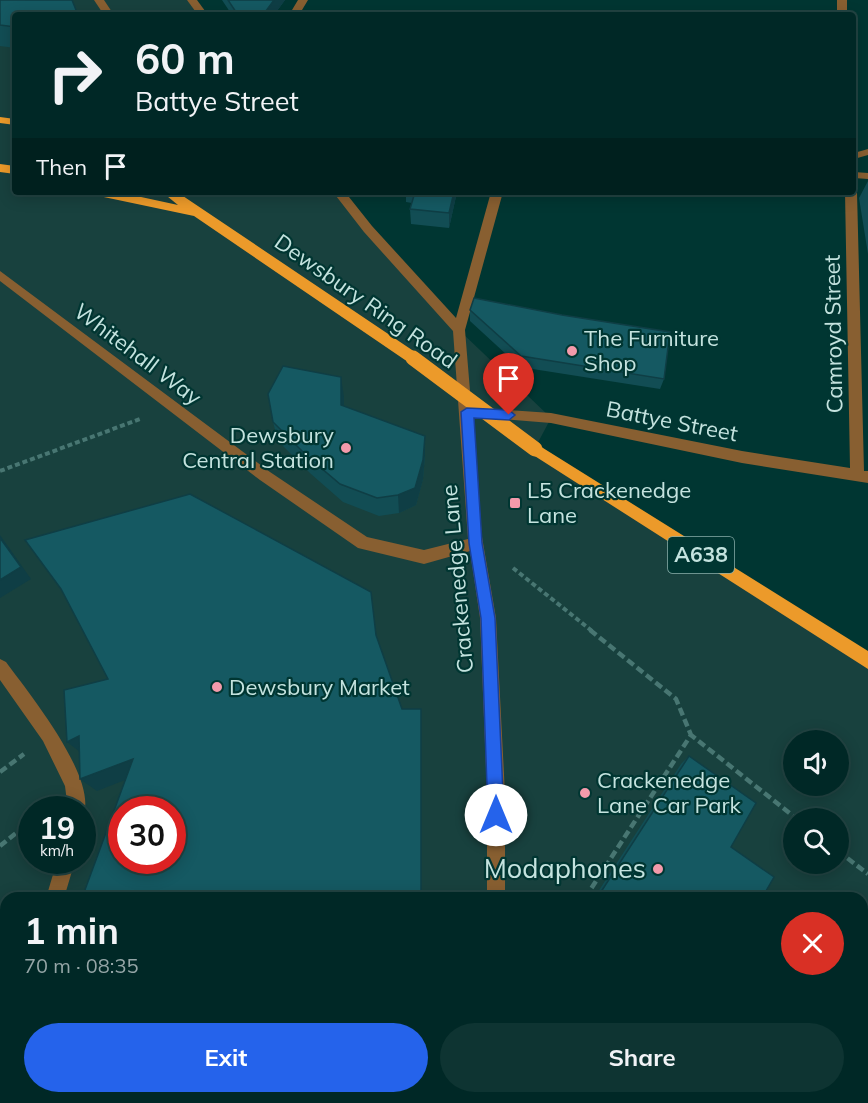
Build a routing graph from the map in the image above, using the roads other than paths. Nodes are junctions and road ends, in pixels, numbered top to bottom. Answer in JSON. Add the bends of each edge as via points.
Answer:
{"nodes":[{"id":1,"x":113,"y":195,"type":"edge"},
{"id":2,"x":172,"y":195,"type":"edge"},
{"id":3,"x":341,"y":195,"type":"edge"},
{"id":4,"x":496,"y":195,"type":"edge"},
{"id":5,"x":851,"y":195,"type":"edge"},
{"id":6,"x":199,"y":214,"type":"junction"},
{"id":7,"x":0,"y":275,"type":"edge"},
{"id":8,"x":459,"y":330,"type":"junction"},
{"id":9,"x":467,"y":412,"type":"junction"},
{"id":10,"x":862,"y":476,"type":"edge"},
{"id":11,"x":475,"y":540,"type":"junction"},
{"id":12,"x":868,"y":661,"type":"edge"},
{"id":13,"x":0,"y":667,"type":"edge"},
{"id":14,"x":75,"y":796,"type":"edge"},
{"id":15,"x":62,"y":874,"type":"edge"},
{"id":16,"x":57,"y":892,"type":"edge"},
{"id":17,"x":496,"y":892,"type":"edge"}],
"edges":[{"from":1,"to":6,"type":"highway","name":"Dewsbury Ring Road","number":"A638"},
{"from":2,"to":6,"type":"highway","name":"Dewsbury Ring Road","number":"A638"},
{"from":3,"to":8,"type":"street"},
{"from":4,"to":8,"type":"street"},
{"from":5,"to":10,"type":"street","name":"Camroyd Street"},
{"from":6,"to":12,"type":"highway","name":"Dewsbury Ring Road","number":"A638","bridge":true,"via":[[413,358],[535,449]]},
{"from":7,"to":11,"type":"street","name":"Whitehall Way","via":[[265,476],[363,543],[424,557]]},
{"from":8,"to":9,"type":"street","name":"Crackenedge Lane"},
{"from":9,"to":10,"type":"street","name":"Battye Street","via":[[551,418],[742,457]]},
{"from":9,"to":11,"type":"street","name":"Crackenedge Lane"},
{"from":11,"to":17,"type":"street","name":"Crackenedge Lane","via":[[488,618]]},
{"from":13,"to":14,"type":"street","via":[[49,735],[74,785]]},
{"from":15,"to":16,"type":"street"}]}
